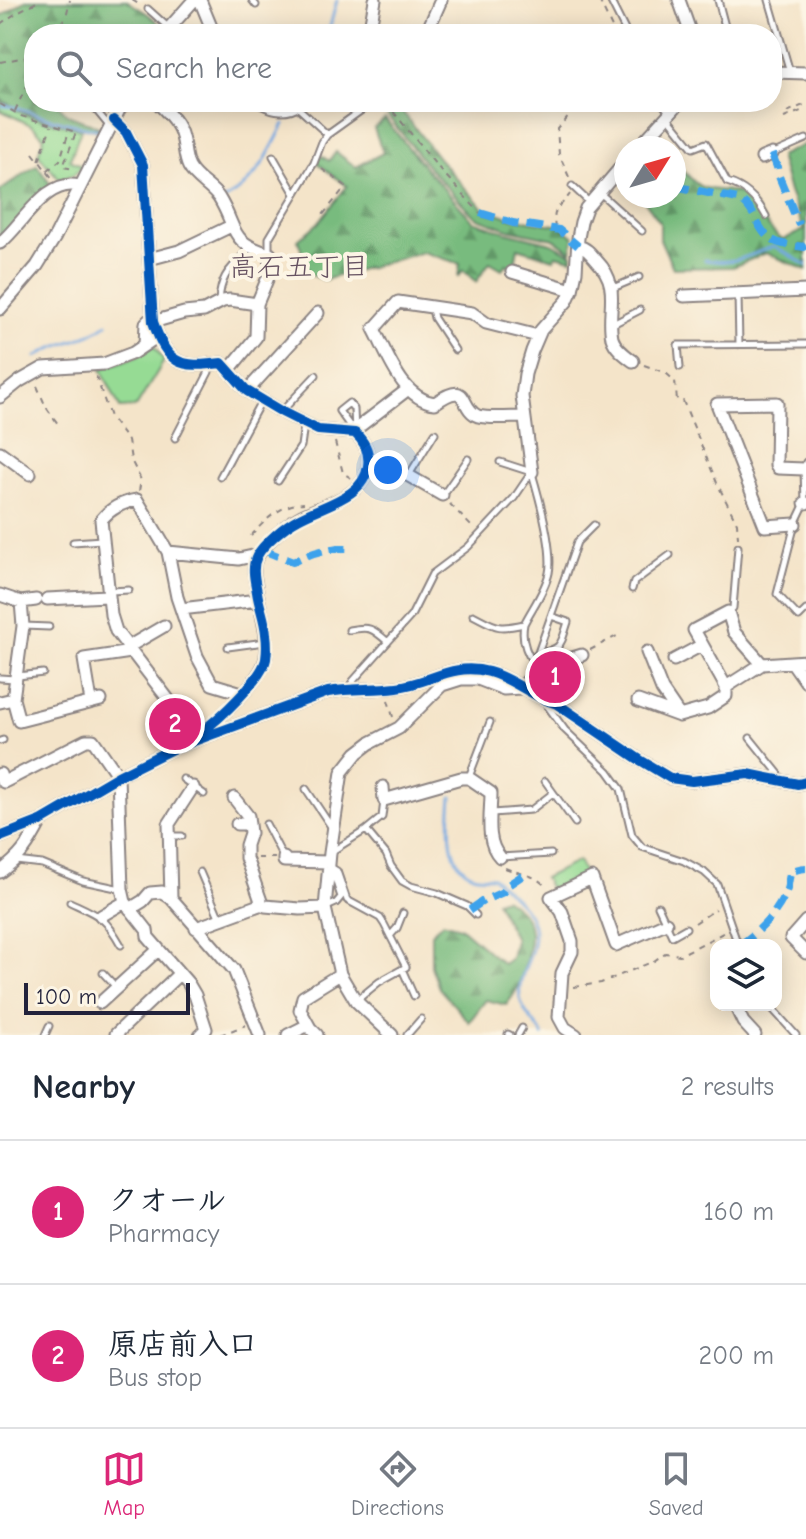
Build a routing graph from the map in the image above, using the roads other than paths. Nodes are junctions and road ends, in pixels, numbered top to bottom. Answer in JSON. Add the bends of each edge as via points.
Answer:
{"nodes":[{"id":1,"x":197,"y":0,"type":"edge"},
{"id":2,"x":375,"y":0,"type":"edge"},
{"id":3,"x":441,"y":0,"type":"edge"},
{"id":4,"x":679,"y":0,"type":"edge"},
{"id":5,"x":718,"y":0,"type":"edge"},
{"id":6,"x":769,"y":0,"type":"edge"},
{"id":7,"x":612,"y":1,"type":"edge"},
{"id":8,"x":148,"y":9,"type":"road end"},
{"id":9,"x":161,"y":24,"type":"edge"},
{"id":10,"x":174,"y":24,"type":"edge"},
{"id":11,"x":209,"y":24,"type":"edge"},
{"id":12,"x":371,"y":24,"type":"edge"},
{"id":13,"x":430,"y":24,"type":"edge"},
{"id":14,"x":622,"y":24,"type":"edge"},
{"id":15,"x":687,"y":24,"type":"edge"},
{"id":16,"x":724,"y":24,"type":"edge"},
{"id":17,"x":776,"y":24,"type":"edge"},
{"id":18,"x":782,"y":45,"type":"edge"},
{"id":19,"x":782,"y":72,"type":"edge"},
{"id":20,"x":790,"y":72,"type":"junction"},
{"id":21,"x":806,"y":73,"type":"edge"},
{"id":22,"x":166,"y":112,"type":"edge"},
{"id":23,"x":305,"y":112,"type":"edge"},
{"id":24,"x":359,"y":112,"type":"edge"},
{"id":25,"x":668,"y":114,"type":"joint"},
{"id":26,"x":116,"y":115,"type":"edge"},
{"id":27,"x":327,"y":135,"type":"junction"},
{"id":28,"x":649,"y":136,"type":"edge"},
{"id":29,"x":806,"y":139,"type":"edge"},
{"id":30,"x":273,"y":156,"type":"dead end"},
{"id":31,"x":767,"y":156,"type":"dead end"},
{"id":32,"x":614,"y":175,"type":"edge"},
{"id":33,"x":79,"y":186,"type":"junction"},
{"id":34,"x":572,"y":186,"type":"road end"},
{"id":35,"x":599,"y":192,"type":"junction"},
{"id":36,"x":295,"y":194,"type":"junction"},
{"id":37,"x":590,"y":203,"type":"junction"},
{"id":38,"x":766,"y":216,"type":"dead end"},
{"id":39,"x":231,"y":226,"type":"junction"},
{"id":40,"x":642,"y":231,"type":"dead end"},
{"id":41,"x":0,"y":243,"type":"edge"},
{"id":42,"x":578,"y":246,"type":"junction"},
{"id":43,"x":250,"y":247,"type":"junction"},
{"id":44,"x":270,"y":254,"type":"junction"},
{"id":45,"x":149,"y":259,"type":"junction"},
{"id":46,"x":512,"y":272,"type":"dead end"},
{"id":47,"x":639,"y":277,"type":"dead end"},
{"id":48,"x":612,"y":288,"type":"junction"},
{"id":49,"x":572,"y":290,"type":"junction"},
{"id":50,"x":806,"y":291,"type":"edge"},
{"id":51,"x":738,"y":295,"type":"junction"},
{"id":52,"x":684,"y":296,"type":"dead end"},
{"id":53,"x":218,"y":303,"type":"junction"},
{"id":54,"x":257,"y":304,"type":"junction"},
{"id":55,"x":432,"y":308,"type":"junction"},
{"id":56,"x":0,"y":309,"type":"edge"},
{"id":57,"x":640,"y":310,"type":"dead end"},
{"id":58,"x":318,"y":313,"type":"dead end"},
{"id":59,"x":153,"y":319,"type":"junction"},
{"id":60,"x":612,"y":324,"type":"junction"},
{"id":61,"x":158,"y":336,"type":"junction"},
{"id":62,"x":538,"y":336,"type":"junction"},
{"id":63,"x":806,"y":344,"type":"edge"},
{"id":64,"x":145,"y":345,"type":"junction"},
{"id":65,"x":739,"y":345,"type":"junction"},
{"id":66,"x":455,"y":350,"type":"dead end"},
{"id":67,"x":633,"y":361,"type":"road end"},
{"id":68,"x":208,"y":365,"type":"junction"},
{"id":69,"x":680,"y":367,"type":"dead end"},
{"id":70,"x":229,"y":370,"type":"junction"},
{"id":71,"x":316,"y":375,"type":"dead end"},
{"id":72,"x":407,"y":390,"type":"junction"},
{"id":73,"x":247,"y":391,"type":"junction"},
{"id":74,"x":0,"y":397,"type":"edge"},
{"id":75,"x":262,"y":401,"type":"junction"},
{"id":76,"x":282,"y":412,"type":"junction"},
{"id":77,"x":523,"y":417,"type":"junction"},
{"id":78,"x":304,"y":423,"type":"junction"},
{"id":79,"x":355,"y":433,"type":"junction"},
{"id":80,"x":435,"y":433,"type":"dead end"},
{"id":81,"x":175,"y":438,"type":"dead end"},
{"id":82,"x":0,"y":452,"type":"edge"},
{"id":83,"x":369,"y":458,"type":"junction"},
{"id":84,"x":468,"y":459,"type":"dead end"},
{"id":85,"x":500,"y":462,"type":"dead end"},
{"id":86,"x":805,"y":466,"type":"edge"},
{"id":87,"x":532,"y":472,"type":"junction"},
{"id":88,"x":30,"y":474,"type":"dead end"},
{"id":89,"x":409,"y":476,"type":"junction"},
{"id":90,"x":220,"y":477,"type":"dead end"},
{"id":91,"x":278,"y":481,"type":"dead end"},
{"id":92,"x":442,"y":495,"type":"joint"},
{"id":93,"x":806,"y":503,"type":"edge"},
{"id":94,"x":795,"y":524,"type":"junction"},
{"id":95,"x":594,"y":525,"type":"dead end"},
{"id":96,"x":102,"y":540,"type":"junction"},
{"id":97,"x":73,"y":542,"type":"dead end"},
{"id":98,"x":738,"y":547,"type":"road end"},
{"id":99,"x":168,"y":552,"type":"junction"},
{"id":100,"x":257,"y":555,"type":"junction"},
{"id":101,"x":670,"y":555,"type":"dead end"},
{"id":102,"x":632,"y":589,"type":"dead end"},
{"id":103,"x":129,"y":590,"type":"dead end"},
{"id":104,"x":107,"y":594,"type":"junction"},
{"id":105,"x":0,"y":595,"type":"edge"},
{"id":106,"x":258,"y":600,"type":"junction"},
{"id":107,"x":21,"y":602,"type":"junction"},
{"id":108,"x":181,"y":609,"type":"junction"},
{"id":109,"x":806,"y":610,"type":"edge"},
{"id":110,"x":728,"y":612,"type":"junction"},
{"id":111,"x":473,"y":615,"type":"dead end"},
{"id":112,"x":551,"y":616,"type":"junction"},
{"id":113,"x":524,"y":624,"type":"junction"},
{"id":114,"x":23,"y":626,"type":"junction"},
{"id":115,"x":164,"y":626,"type":"dead end"},
{"id":116,"x":49,"y":627,"type":"dead end"},
{"id":117,"x":349,"y":630,"type":"dead end"},
{"id":118,"x":266,"y":642,"type":"junction"},
{"id":119,"x":388,"y":642,"type":"junction"},
{"id":120,"x":702,"y":645,"type":"junction"},
{"id":121,"x":228,"y":647,"type":"dead end"},
{"id":122,"x":130,"y":649,"type":"junction"},
{"id":123,"x":647,"y":652,"type":"dead end"},
{"id":124,"x":582,"y":655,"type":"road end"},
{"id":125,"x":674,"y":660,"type":"dead end"},
{"id":126,"x":806,"y":661,"type":"edge"},
{"id":127,"x":792,"y":662,"type":"junction"},
{"id":128,"x":535,"y":663,"type":"junction"},
{"id":129,"x":762,"y":664,"type":"junction"},
{"id":130,"x":43,"y":673,"type":"dead end"},
{"id":131,"x":0,"y":678,"type":"edge"},
{"id":132,"x":17,"y":678,"type":"junction"},
{"id":133,"x":806,"y":682,"type":"edge"},
{"id":134,"x":726,"y":687,"type":"junction"},
{"id":135,"x":349,"y":688,"type":"junction"},
{"id":136,"x":521,"y":688,"type":"junction"},
{"id":137,"x":242,"y":693,"type":"junction"},
{"id":138,"x":13,"y":699,"type":"junction"},
{"id":139,"x":543,"y":700,"type":"junction"},
{"id":140,"x":638,"y":701,"type":"dead end"},
{"id":141,"x":0,"y":702,"type":"edge"},
{"id":142,"x":679,"y":716,"type":"junction"},
{"id":143,"x":490,"y":722,"type":"dead end"},
{"id":144,"x":750,"y":738,"type":"dead end"},
{"id":145,"x":189,"y":742,"type":"junction"},
{"id":146,"x":172,"y":749,"type":"junction"},
{"id":147,"x":0,"y":774,"type":"edge"},
{"id":148,"x":118,"y":776,"type":"junction"},
{"id":149,"x":469,"y":778,"type":"junction"},
{"id":150,"x":183,"y":779,"type":"dead end"},
{"id":151,"x":545,"y":781,"type":"dead end"},
{"id":152,"x":781,"y":781,"type":"junction"},
{"id":153,"x":806,"y":782,"type":"edge"},
{"id":154,"x":193,"y":787,"type":"junction"},
{"id":155,"x":383,"y":787,"type":"dead end"},
{"id":156,"x":306,"y":789,"type":"dead end"},
{"id":157,"x":553,"y":793,"type":"junction"},
{"id":158,"x":204,"y":794,"type":"dead end"},
{"id":159,"x":234,"y":798,"type":"dead end"},
{"id":160,"x":384,"y":800,"type":"junction"},
{"id":161,"x":491,"y":813,"type":"junction"},
{"id":162,"x":41,"y":821,"type":"junction"},
{"id":163,"x":575,"y":823,"type":"dead end"},
{"id":164,"x":266,"y":824,"type":"dead end"},
{"id":165,"x":333,"y":830,"type":"junction"},
{"id":166,"x":366,"y":830,"type":"junction"},
{"id":167,"x":0,"y":837,"type":"edge"},
{"id":168,"x":551,"y":854,"type":"dead end"},
{"id":169,"x":284,"y":858,"type":"joint"},
{"id":170,"x":16,"y":860,"type":"junction"},
{"id":171,"x":330,"y":861,"type":"junction"},
{"id":172,"x":501,"y":862,"type":"joint"},
{"id":173,"x":0,"y":872,"type":"edge"},
{"id":174,"x":200,"y":872,"type":"dead end"},
{"id":175,"x":122,"y":889,"type":"junction"},
{"id":176,"x":171,"y":898,"type":"junction"},
{"id":177,"x":347,"y":900,"type":"junction"},
{"id":178,"x":70,"y":902,"type":"dead end"},
{"id":179,"x":262,"y":904,"type":"junction"},
{"id":180,"x":128,"y":905,"type":"junction"},
{"id":181,"x":331,"y":905,"type":"junction"},
{"id":182,"x":658,"y":906,"type":"dead end"},
{"id":183,"x":403,"y":913,"type":"dead end"},
{"id":184,"x":476,"y":915,"type":"dead end"},
{"id":185,"x":101,"y":916,"type":"junction"},
{"id":186,"x":220,"y":919,"type":"junction"},
{"id":187,"x":806,"y":921,"type":"edge"},
{"id":188,"x":666,"y":923,"type":"junction"},
{"id":189,"x":196,"y":928,"type":"junction"},
{"id":190,"x":686,"y":928,"type":"road end"},
{"id":191,"x":390,"y":936,"type":"junction"},
{"id":192,"x":736,"y":939,"type":"edge"},
{"id":193,"x":121,"y":945,"type":"dead end"},
{"id":194,"x":158,"y":950,"type":"junction"},
{"id":195,"x":806,"y":953,"type":"edge"},
{"id":196,"x":402,"y":969,"type":"junction"},
{"id":197,"x":103,"y":973,"type":"dead end"},
{"id":198,"x":179,"y":974,"type":"junction"},
{"id":199,"x":340,"y":974,"type":"junction"},
{"id":200,"x":117,"y":988,"type":"junction"},
{"id":201,"x":414,"y":996,"type":"dead end"},
{"id":202,"x":356,"y":1001,"type":"junction"},
{"id":203,"x":100,"y":1003,"type":"dead end"},
{"id":204,"x":738,"y":1011,"type":"edge"},
{"id":205,"x":774,"y":1011,"type":"edge"},
{"id":206,"x":421,"y":1019,"type":"dead end"},
{"id":207,"x":308,"y":1025,"type":"junction"},
{"id":208,"x":49,"y":1026,"type":"dead end"},
{"id":209,"x":522,"y":1028,"type":"dead end"},
{"id":210,"x":116,"y":1034,"type":"edge"},
{"id":211,"x":45,"y":1035,"type":"edge"},
{"id":212,"x":200,"y":1035,"type":"edge"},
{"id":213,"x":260,"y":1035,"type":"edge"},
{"id":214,"x":288,"y":1035,"type":"edge"},
{"id":215,"x":317,"y":1035,"type":"edge"},
{"id":216,"x":392,"y":1035,"type":"edge"},
{"id":217,"x":407,"y":1035,"type":"edge"},
{"id":218,"x":518,"y":1035,"type":"edge"},
{"id":219,"x":576,"y":1035,"type":"edge"},
{"id":220,"x":755,"y":1035,"type":"edge"},
{"id":221,"x":796,"y":1035,"type":"edge"}],
"edges":[{"from":1,"to":10,"type":"street"},
{"from":1,"to":11,"type":"street"},
{"from":2,"to":12,"type":"street"},
{"from":3,"to":13,"type":"street"},
{"from":4,"to":15,"type":"street"},
{"from":5,"to":16,"type":"lane"},
{"from":6,"to":17,"type":"lane"},
{"from":7,"to":14,"type":"lane"},
{"from":8,"to":9,"type":"lane"},
{"from":18,"to":20,"type":"lane"},
{"from":19,"to":20,"type":"street"},
{"from":20,"to":21,"type":"street"},
{"from":22,"to":39,"type":"street","via":[[182,134],[188,165],[218,196]]},
{"from":23,"to":27,"type":"lane"},
{"from":24,"to":27,"type":"lane"},
{"from":25,"to":28,"type":"street"},
{"from":25,"to":38,"type":"lane","via":[[693,148],[706,143],[727,182],[739,185]]},
{"from":26,"to":33,"type":"street"},
{"from":26,"to":45,"type":"street","via":[[143,165]]},
{"from":27,"to":36,"type":"lane"},
{"from":29,"to":31,"type":"lane"},
{"from":30,"to":36,"type":"lane"},
{"from":32,"to":35,"type":"street"},
{"from":33,"to":41,"type":"street","via":[[59,187]]},
{"from":33,"to":56,"type":"street","via":[[37,266]]},
{"from":34,"to":37,"type":"lane"},
{"from":35,"to":37,"type":"street"},
{"from":35,"to":40,"type":"lane"},
{"from":36,"to":44,"type":"lane","via":[[269,238]]},
{"from":37,"to":42,"type":"street"},
{"from":39,"to":43,"type":"street"},
{"from":39,"to":45,"type":"street"},
{"from":42,"to":48,"type":"street","via":[[606,270]]},
{"from":42,"to":49,"type":"street"},
{"from":43,"to":44,"type":"street"},
{"from":43,"to":53,"type":"lane","via":[[224,278]]},
{"from":44,"to":54,"type":"street","via":[[271,270]]},
{"from":45,"to":59,"type":"street"},
{"from":46,"to":49,"type":"street"},
{"from":47,"to":48,"type":"lane"},
{"from":48,"to":60,"type":"street"},
{"from":49,"to":62,"type":"street"},
{"from":50,"to":51,"type":"street"},
{"from":51,"to":52,"type":"street"},
{"from":51,"to":65,"type":"lane"},
{"from":53,"to":54,"type":"street"},
{"from":53,"to":59,"type":"street","via":[[204,311]]},
{"from":54,"to":70,"type":"street","via":[[256,337]]},
{"from":55,"to":62,"type":"street","via":[[472,313],[486,323]]},
{"from":55,"to":66,"type":"lane"},
{"from":55,"to":72,"type":"street","via":[[398,302],[374,329]]},
{"from":57,"to":60,"type":"lane"},
{"from":58,"to":73,"type":"street"},
{"from":59,"to":61,"type":"street"},
{"from":59,"to":64,"type":"street","via":[[146,323]]},
{"from":60,"to":67,"type":"street","via":[[612,340]]},
{"from":61,"to":64,"type":"street"},
{"from":61,"to":68,"type":"street","via":[[180,364]]},
{"from":62,"to":77,"type":"street","via":[[525,374]]},
{"from":63,"to":65,"type":"lane"},
{"from":64,"to":74,"type":"street","via":[[104,364],[43,368]]},
{"from":65,"to":69,"type":"lane","via":[[678,345]]},
{"from":68,"to":70,"type":"street","via":[[222,363]]},
{"from":68,"to":81,"type":"lane"},
{"from":70,"to":73,"type":"street"},
{"from":71,"to":76,"type":"lane"},
{"from":72,"to":77,"type":"street","via":[[435,403],[454,393],[478,415]]},
{"from":72,"to":79,"type":"street"},
{"from":73,"to":75,"type":"street"},
{"from":75,"to":76,"type":"street"},
{"from":75,"to":90,"type":"lane"},
{"from":76,"to":78,"type":"street"},
{"from":77,"to":87,"type":"street"},
{"from":78,"to":79,"type":"street","via":[[318,430]]},
{"from":78,"to":91,"type":"lane","via":[[301,446]]},
{"from":79,"to":79,"type":"lane","via":[[339,411],[349,403],[354,409]]},
{"from":79,"to":83,"type":"street"},
{"from":80,"to":89,"type":"lane"},
{"from":82,"to":88,"type":"street"},
{"from":83,"to":89,"type":"street"},
{"from":83,"to":100,"type":"street","via":[[357,488],[280,530]]},
{"from":84,"to":92,"type":"lane"},
{"from":85,"to":87,"type":"lane"},
{"from":86,"to":93,"type":"lane"},
{"from":86,"to":94,"type":"street","via":[[776,465],[777,403],[717,404],[765,526]]},
{"from":87,"to":113,"type":"lane","via":[[550,565]]},
{"from":87,"to":119,"type":"lane","via":[[468,547],[432,574],[411,616]]},
{"from":89,"to":92,"type":"street"},
{"from":93,"to":94,"type":"lane"},
{"from":94,"to":109,"type":"lane","via":[[777,594],[799,617]]},
{"from":95,"to":112,"type":"lane","via":[[577,542]]},
{"from":96,"to":97,"type":"lane"},
{"from":96,"to":99,"type":"street","via":[[101,520],[106,514],[137,500]]},
{"from":96,"to":104,"type":"street"},
{"from":98,"to":110,"type":"lane","via":[[733,608]]},
{"from":99,"to":100,"type":"street","via":[[239,559]]},
{"from":99,"to":108,"type":"street"},
{"from":100,"to":106,"type":"street"},
{"from":101,"to":102,"type":"lane"},
{"from":103,"to":104,"type":"lane"},
{"from":104,"to":107,"type":"street"},
{"from":104,"to":122,"type":"street","via":[[116,631]]},
{"from":105,"to":107,"type":"street"},
{"from":106,"to":108,"type":"street"},
{"from":106,"to":118,"type":"street"},
{"from":107,"to":114,"type":"street"},
{"from":108,"to":137,"type":"street","via":[[212,684]]},
{"from":110,"to":120,"type":"street","via":[[694,630]]},
{"from":110,"to":129,"type":"street","via":[[734,632]]},
{"from":111,"to":113,"type":"lane","via":[[498,628]]},
{"from":112,"to":128,"type":"lane"},
{"from":112,"to":128,"type":"lane","via":[[568,622],[560,646]]},
{"from":113,"to":128,"type":"lane","via":[[525,650]]},
{"from":114,"to":116,"type":"lane"},
{"from":114,"to":132,"type":"street"},
{"from":115,"to":122,"type":"street"},
{"from":117,"to":119,"type":"lane","via":[[372,629]]},
{"from":118,"to":121,"type":"lane"},
{"from":118,"to":137,"type":"street","via":[[262,670]]},
{"from":119,"to":135,"type":"lane"},
{"from":120,"to":125,"type":"street"},
{"from":120,"to":134,"type":"street"},
{"from":122,"to":138,"type":"street","via":[[84,659],[96,701],[19,721]]},
{"from":122,"to":146,"type":"street","via":[[168,699]]},
{"from":123,"to":142,"type":"street"},
{"from":124,"to":128,"type":"street"},
{"from":126,"to":127,"type":"street"},
{"from":127,"to":129,"type":"street"},
{"from":127,"to":133,"type":"street"},
{"from":128,"to":136,"type":"street"},
{"from":129,"to":134,"type":"street"},
{"from":130,"to":132,"type":"lane"},
{"from":131,"to":132,"type":"lane"},
{"from":132,"to":138,"type":"street"},
{"from":134,"to":142,"type":"street","via":[[726,696],[708,708]]},
{"from":135,"to":136,"type":"street","via":[[400,687],[458,669],[494,673]]},
{"from":135,"to":145,"type":"street"},
{"from":136,"to":139,"type":"street"},
{"from":136,"to":165,"type":"street","via":[[504,689],[478,679],[442,685],[397,729],[357,753],[342,772]]},
{"from":137,"to":145,"type":"street"},
{"from":138,"to":141,"type":"street"},
{"from":139,"to":152,"type":"street","via":[[670,778],[692,781],[748,774]]},
{"from":139,"to":192,"type":"lane","via":[[621,789],[632,835],[642,847],[684,861],[717,884]]},
{"from":140,"to":142,"type":"street"},
{"from":143,"to":149,"type":"lane"},
{"from":144,"to":152,"type":"lane"},
{"from":145,"to":146,"type":"street"},
{"from":146,"to":148,"type":"street"},
{"from":147,"to":148,"type":"street","via":[[4,782],[93,740]]},
{"from":148,"to":162,"type":"street"},
{"from":148,"to":175,"type":"street"},
{"from":149,"to":160,"type":"street"},
{"from":149,"to":161,"type":"street","via":[[491,793]]},
{"from":150,"to":154,"type":"lane"},
{"from":151,"to":157,"type":"lane"},
{"from":152,"to":153,"type":"street"},
{"from":154,"to":158,"type":"lane"},
{"from":154,"to":176,"type":"street","via":[[169,824],[176,836]]},
{"from":155,"to":160,"type":"street"},
{"from":156,"to":165,"type":"lane"},
{"from":157,"to":161,"type":"lane","via":[[531,810]]},
{"from":157,"to":163,"type":"lane"},
{"from":159,"to":179,"type":"street","via":[[248,816],[243,824],[250,833],[246,858]]},
{"from":160,"to":166,"type":"lane","via":[[382,817]]},
{"from":161,"to":172,"type":"street","via":[[491,842]]},
{"from":162,"to":167,"type":"street"},
{"from":162,"to":170,"type":"street"},
{"from":164,"to":169,"type":"lane"},
{"from":165,"to":171,"type":"street"},
{"from":166,"to":171,"type":"lane"},
{"from":166,"to":184,"type":"lane","via":[[402,881],[467,906]]},
{"from":168,"to":172,"type":"lane"},
{"from":169,"to":171,"type":"street"},
{"from":170,"to":173,"type":"street"},
{"from":170,"to":175,"type":"lane"},
{"from":171,"to":177,"type":"lane"},
{"from":171,"to":181,"type":"street"},
{"from":174,"to":186,"type":"lane"},
{"from":175,"to":180,"type":"street"},
{"from":176,"to":180,"type":"street","via":[[150,893]]},
{"from":176,"to":189,"type":"street"},
{"from":177,"to":181,"type":"lane"},
{"from":177,"to":191,"type":"lane","via":[[380,918]]},
{"from":178,"to":185,"type":"lane"},
{"from":179,"to":181,"type":"street"},
{"from":179,"to":186,"type":"street"},
{"from":180,"to":185,"type":"street"},
{"from":180,"to":194,"type":"street"},
{"from":181,"to":199,"type":"street"},
{"from":182,"to":188,"type":"lane"},
{"from":183,"to":191,"type":"lane"},
{"from":185,"to":193,"type":"lane"},
{"from":186,"to":189,"type":"street"},
{"from":187,"to":195,"type":"street","via":[[791,938]]},
{"from":188,"to":190,"type":"lane","via":[[672,936]]},
{"from":188,"to":219,"type":"street","via":[[616,945],[592,878],[551,897],[572,941],[562,973],[559,1017]]},
{"from":189,"to":213,"type":"street","via":[[234,970]]},
{"from":191,"to":196,"type":"lane","via":[[406,967]]},
{"from":194,"to":198,"type":"street"},
{"from":194,"to":200,"type":"street"},
{"from":196,"to":201,"type":"lane"},
{"from":196,"to":202,"type":"lane"},
{"from":197,"to":200,"type":"lane"},
{"from":198,"to":210,"type":"street"},
{"from":198,"to":212,"type":"street","via":[[195,995],[206,1029]]},
{"from":199,"to":202,"type":"street"},
{"from":199,"to":207,"type":"street","via":[[303,997],[300,1010]]},
{"from":200,"to":203,"type":"street"},
{"from":202,"to":216,"type":"street"},
{"from":204,"to":220,"type":"street"},
{"from":205,"to":221,"type":"lane"},
{"from":206,"to":217,"type":"lane"},
{"from":207,"to":214,"type":"street"},
{"from":207,"to":215,"type":"street"},
{"from":208,"to":211,"type":"lane"},
{"from":209,"to":218,"type":"lane"}]}
